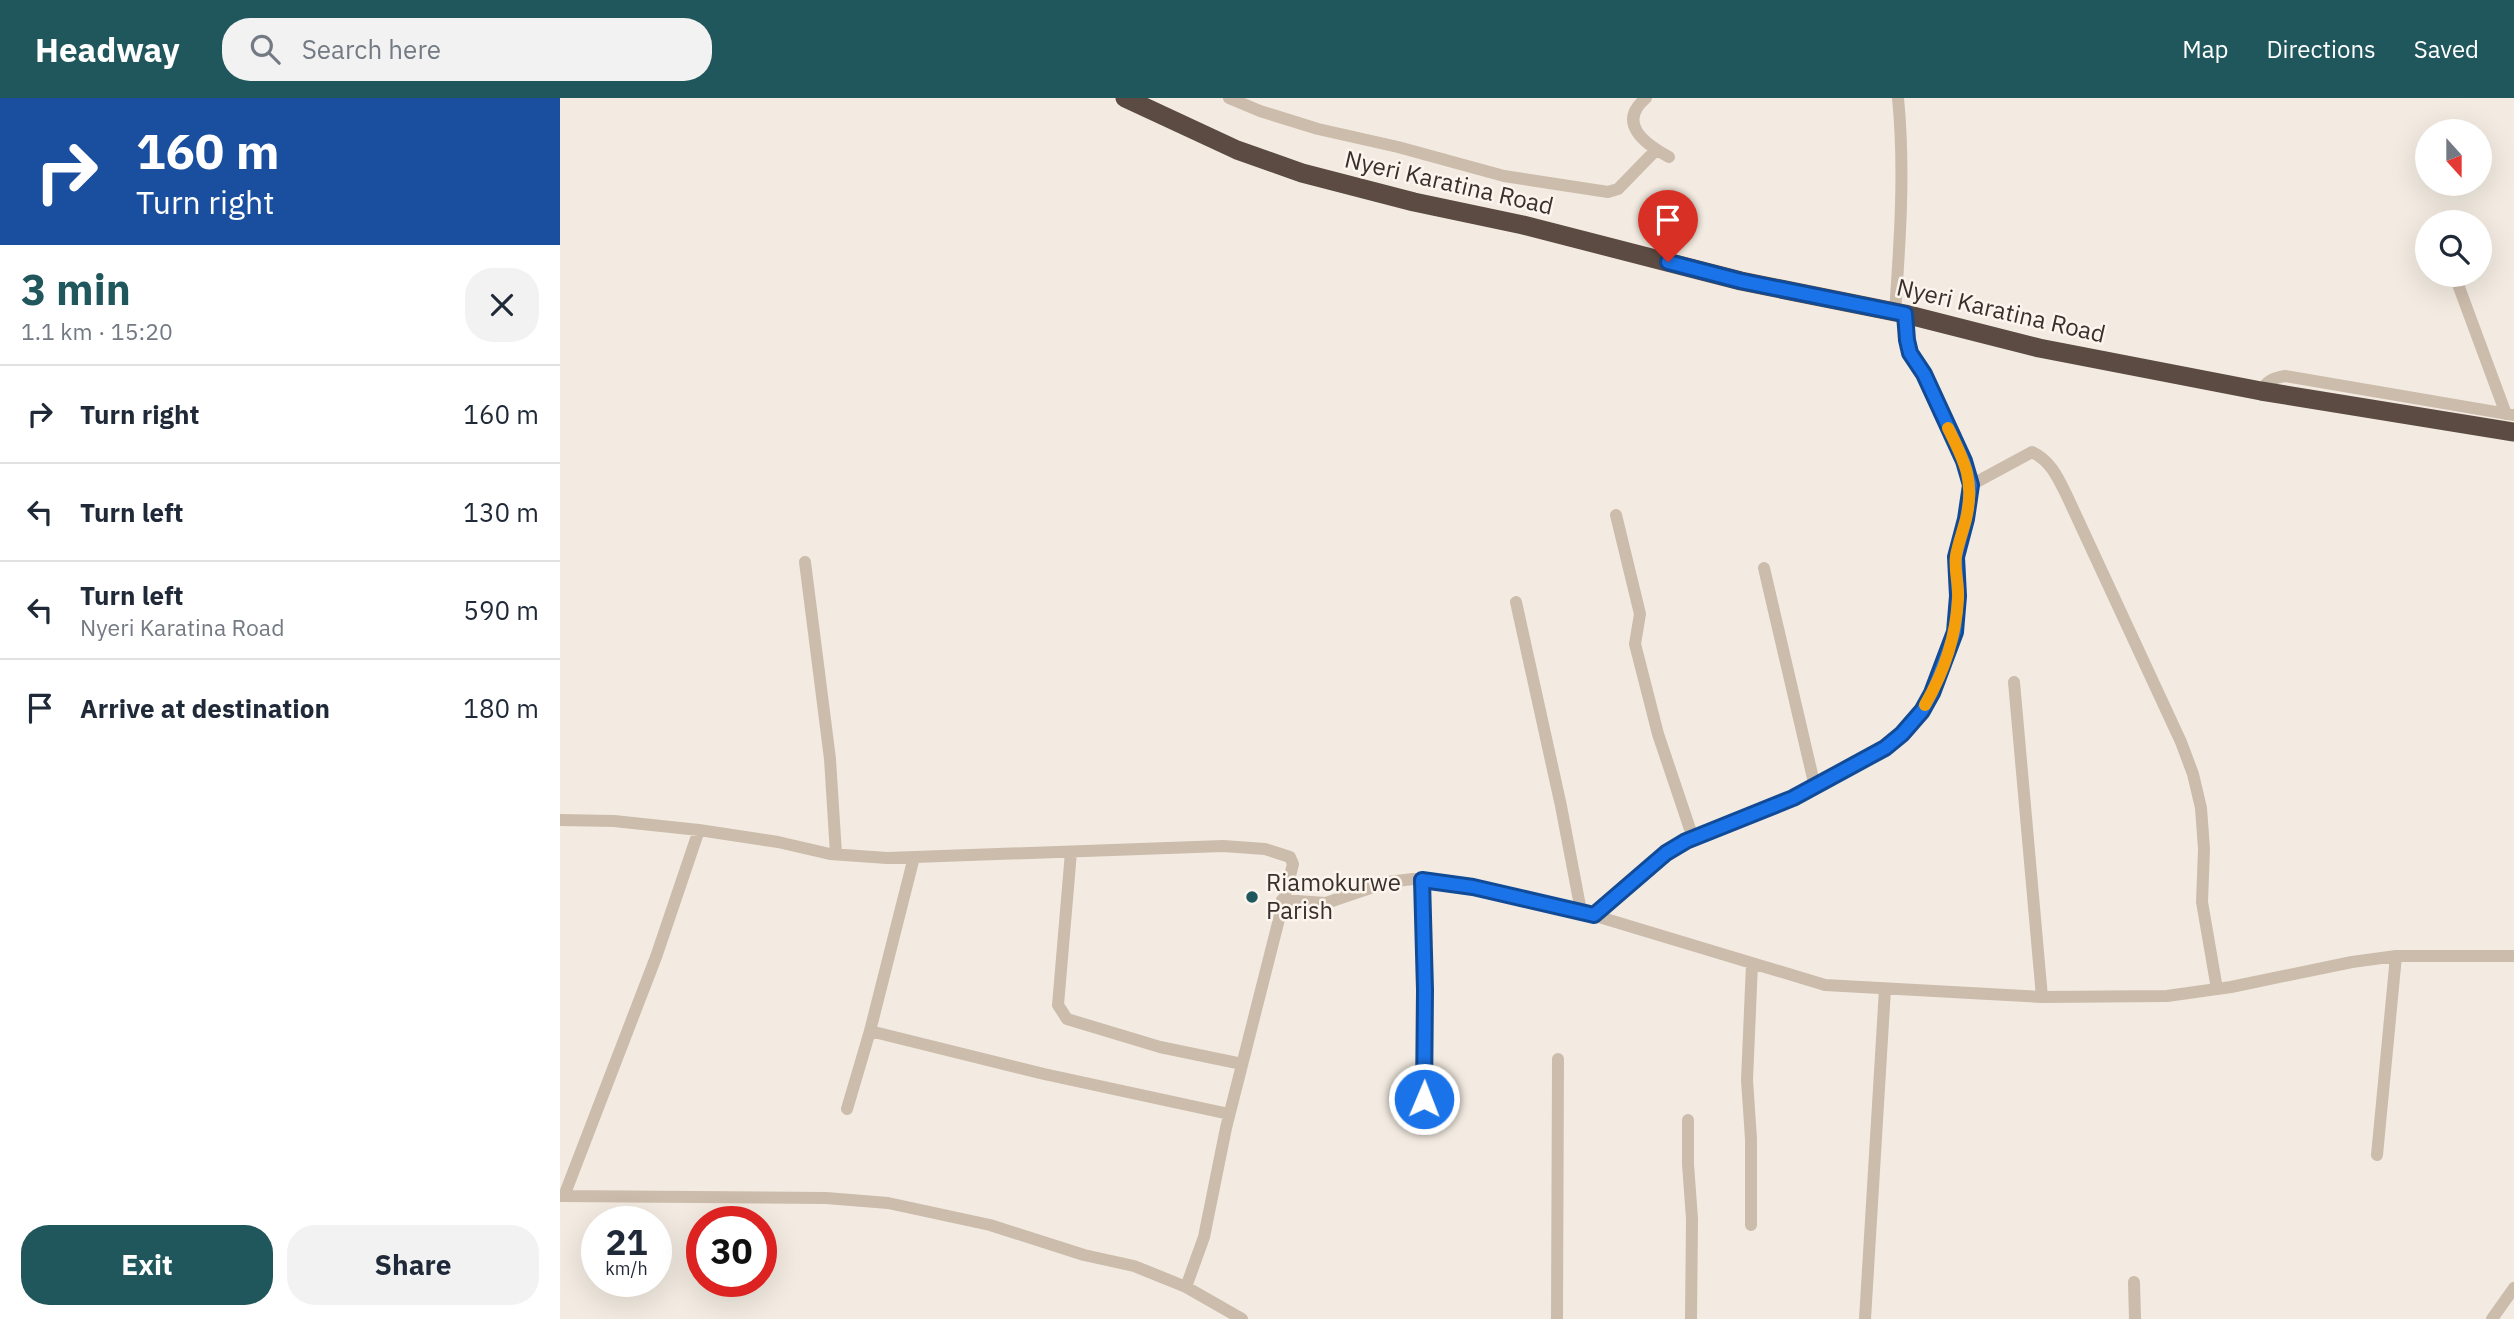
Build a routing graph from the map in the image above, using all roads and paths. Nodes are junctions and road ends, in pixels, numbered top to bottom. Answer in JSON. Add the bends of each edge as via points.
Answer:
{"nodes":[{"id":1,"x":1125,"y":98,"type":"edge"},
{"id":2,"x":1229,"y":98,"type":"edge"},
{"id":3,"x":1646,"y":98,"type":"edge"},
{"id":4,"x":1898,"y":98,"type":"edge"},
{"id":5,"x":1656,"y":150,"type":"junction"},
{"id":6,"x":1669,"y":157,"type":"dead end"},
{"id":7,"x":2459,"y":287,"type":"edge"},
{"id":8,"x":1900,"y":313,"type":"junction"},
{"id":9,"x":2511,"y":420,"type":"edge"},
{"id":10,"x":1971,"y":485,"type":"junction"},
{"id":11,"x":1616,"y":514,"type":"dead end"},
{"id":12,"x":805,"y":562,"type":"dead end"},
{"id":13,"x":1764,"y":568,"type":"dead end"},
{"id":14,"x":1516,"y":602,"type":"dead end"},
{"id":15,"x":2014,"y":682,"type":"dead end"},
{"id":16,"x":1815,"y":787,"type":"junction"},
{"id":17,"x":560,"y":820,"type":"edge"},
{"id":18,"x":699,"y":830,"type":"junction"},
{"id":19,"x":1693,"y":838,"type":"junction"},
{"id":20,"x":1071,"y":852,"type":"junction"},
{"id":21,"x":836,"y":854,"type":"junction"},
{"id":22,"x":914,"y":857,"type":"junction"},
{"id":23,"x":1422,"y":880,"type":"junction"},
{"id":24,"x":1282,"y":900,"type":"junction"},
{"id":25,"x":1581,"y":911,"type":"junction"},
{"id":26,"x":1594,"y":915,"type":"junction"},
{"id":27,"x":2396,"y":956,"type":"junction"},
{"id":28,"x":2514,"y":956,"type":"edge"},
{"id":29,"x":1752,"y":964,"type":"junction"},
{"id":30,"x":1885,"y":989,"type":"junction"},
{"id":31,"x":2217,"y":989,"type":"junction"},
{"id":32,"x":2042,"y":997,"type":"junction"},
{"id":33,"x":870,"y":1031,"type":"junction"},
{"id":34,"x":1558,"y":1059,"type":"dead end"},
{"id":35,"x":1241,"y":1064,"type":"junction"},
{"id":36,"x":847,"y":1109,"type":"dead end"},
{"id":37,"x":1424,"y":1113,"type":"dead end"},
{"id":38,"x":1229,"y":1114,"type":"junction"},
{"id":39,"x":1688,"y":1120,"type":"dead end"},
{"id":40,"x":2377,"y":1154,"type":"dead end"},
{"id":41,"x":562,"y":1196,"type":"edge"},
{"id":42,"x":1751,"y":1226,"type":"dead end"},
{"id":43,"x":2134,"y":1282,"type":"dead end"},
{"id":44,"x":1186,"y":1287,"type":"junction"},
{"id":45,"x":2514,"y":1289,"type":"edge"},
{"id":46,"x":1242,"y":1319,"type":"edge"},
{"id":47,"x":1557,"y":1319,"type":"edge"},
{"id":48,"x":1691,"y":1319,"type":"edge"},
{"id":49,"x":1865,"y":1319,"type":"edge"},
{"id":50,"x":2134,"y":1319,"type":"edge"},
{"id":51,"x":2492,"y":1319,"type":"edge"}],
"edges":[{"from":1,"to":8,"type":"highway","name":"Nyeri Karatina Road","via":[[1237,150],[1302,173],[1741,281]]},
{"from":2,"to":5,"type":"street","via":[[1318,129],[1504,176],[1608,192],[1618,188]]},
{"from":3,"to":5,"type":"street","via":[[1637,106],[1633,125]]},
{"from":4,"to":8,"type":"street"},
{"from":5,"to":6,"type":"street"},
{"from":7,"to":9,"type":"street"},
{"from":8,"to":9,"type":"highway","name":"Nyeri Karatina Road","via":[[2039,348],[2261,391]]},
{"from":8,"to":10,"type":"street","via":[[1910,353],[1924,374]]},
{"from":10,"to":16,"type":"street","via":[[1956,557],[1955,632],[1932,693],[1922,711],[1885,748]]},
{"from":10,"to":31,"type":"street","via":[[2032,452],[2052,468],[2067,496],[2193,774],[2204,849],[2202,902]]},
{"from":11,"to":19,"type":"street","via":[[1639,607],[1635,644],[1658,734]]},
{"from":12,"to":21,"type":"street","via":[[830,759]]},
{"from":13,"to":16,"type":"street"},
{"from":14,"to":25,"type":"street"},
{"from":15,"to":32,"type":"street"},
{"from":16,"to":19,"type":"street"},
{"from":17,"to":18,"type":"street"},
{"from":18,"to":21,"type":"street"},
{"from":18,"to":41,"type":"street","via":[[656,957]]},
{"from":19,"to":26,"type":"street","via":[[1666,853]]},
{"from":20,"to":22,"type":"street"},
{"from":20,"to":24,"type":"street","via":[[1223,846],[1265,849],[1290,857],[1293,864]]},
{"from":20,"to":35,"type":"street","via":[[1058,1005],[1067,1019],[1160,1047]]},
{"from":21,"to":22,"type":"street"},
{"from":22,"to":33,"type":"street"},
{"from":23,"to":24,"type":"street","via":[[1388,882],[1325,903]]},
{"from":23,"to":25,"type":"street"},
{"from":23,"to":37,"type":"street"},
{"from":24,"to":35,"type":"street"},
{"from":25,"to":26,"type":"street"},
{"from":26,"to":29,"type":"street"},
{"from":27,"to":28,"type":"street"},
{"from":27,"to":31,"type":"street"},
{"from":27,"to":40,"type":"street"},
{"from":29,"to":30,"type":"street","via":[[1825,985]]},
{"from":29,"to":42,"type":"street","via":[[1747,1080]]},
{"from":30,"to":32,"type":"street"},
{"from":30,"to":49,"type":"street"},
{"from":31,"to":32,"type":"street","via":[[2167,996]]},
{"from":33,"to":36,"type":"street"},
{"from":33,"to":38,"type":"street"},
{"from":34,"to":47,"type":"street"},
{"from":35,"to":38,"type":"street"},
{"from":38,"to":44,"type":"street","via":[[1204,1237]]},
{"from":39,"to":48,"type":"street"},
{"from":41,"to":44,"type":"street","via":[[826,1198],[888,1203],[990,1225],[1134,1266]]},
{"from":43,"to":50,"type":"street"},
{"from":44,"to":46,"type":"street"},
{"from":45,"to":51,"type":"street"}]}
